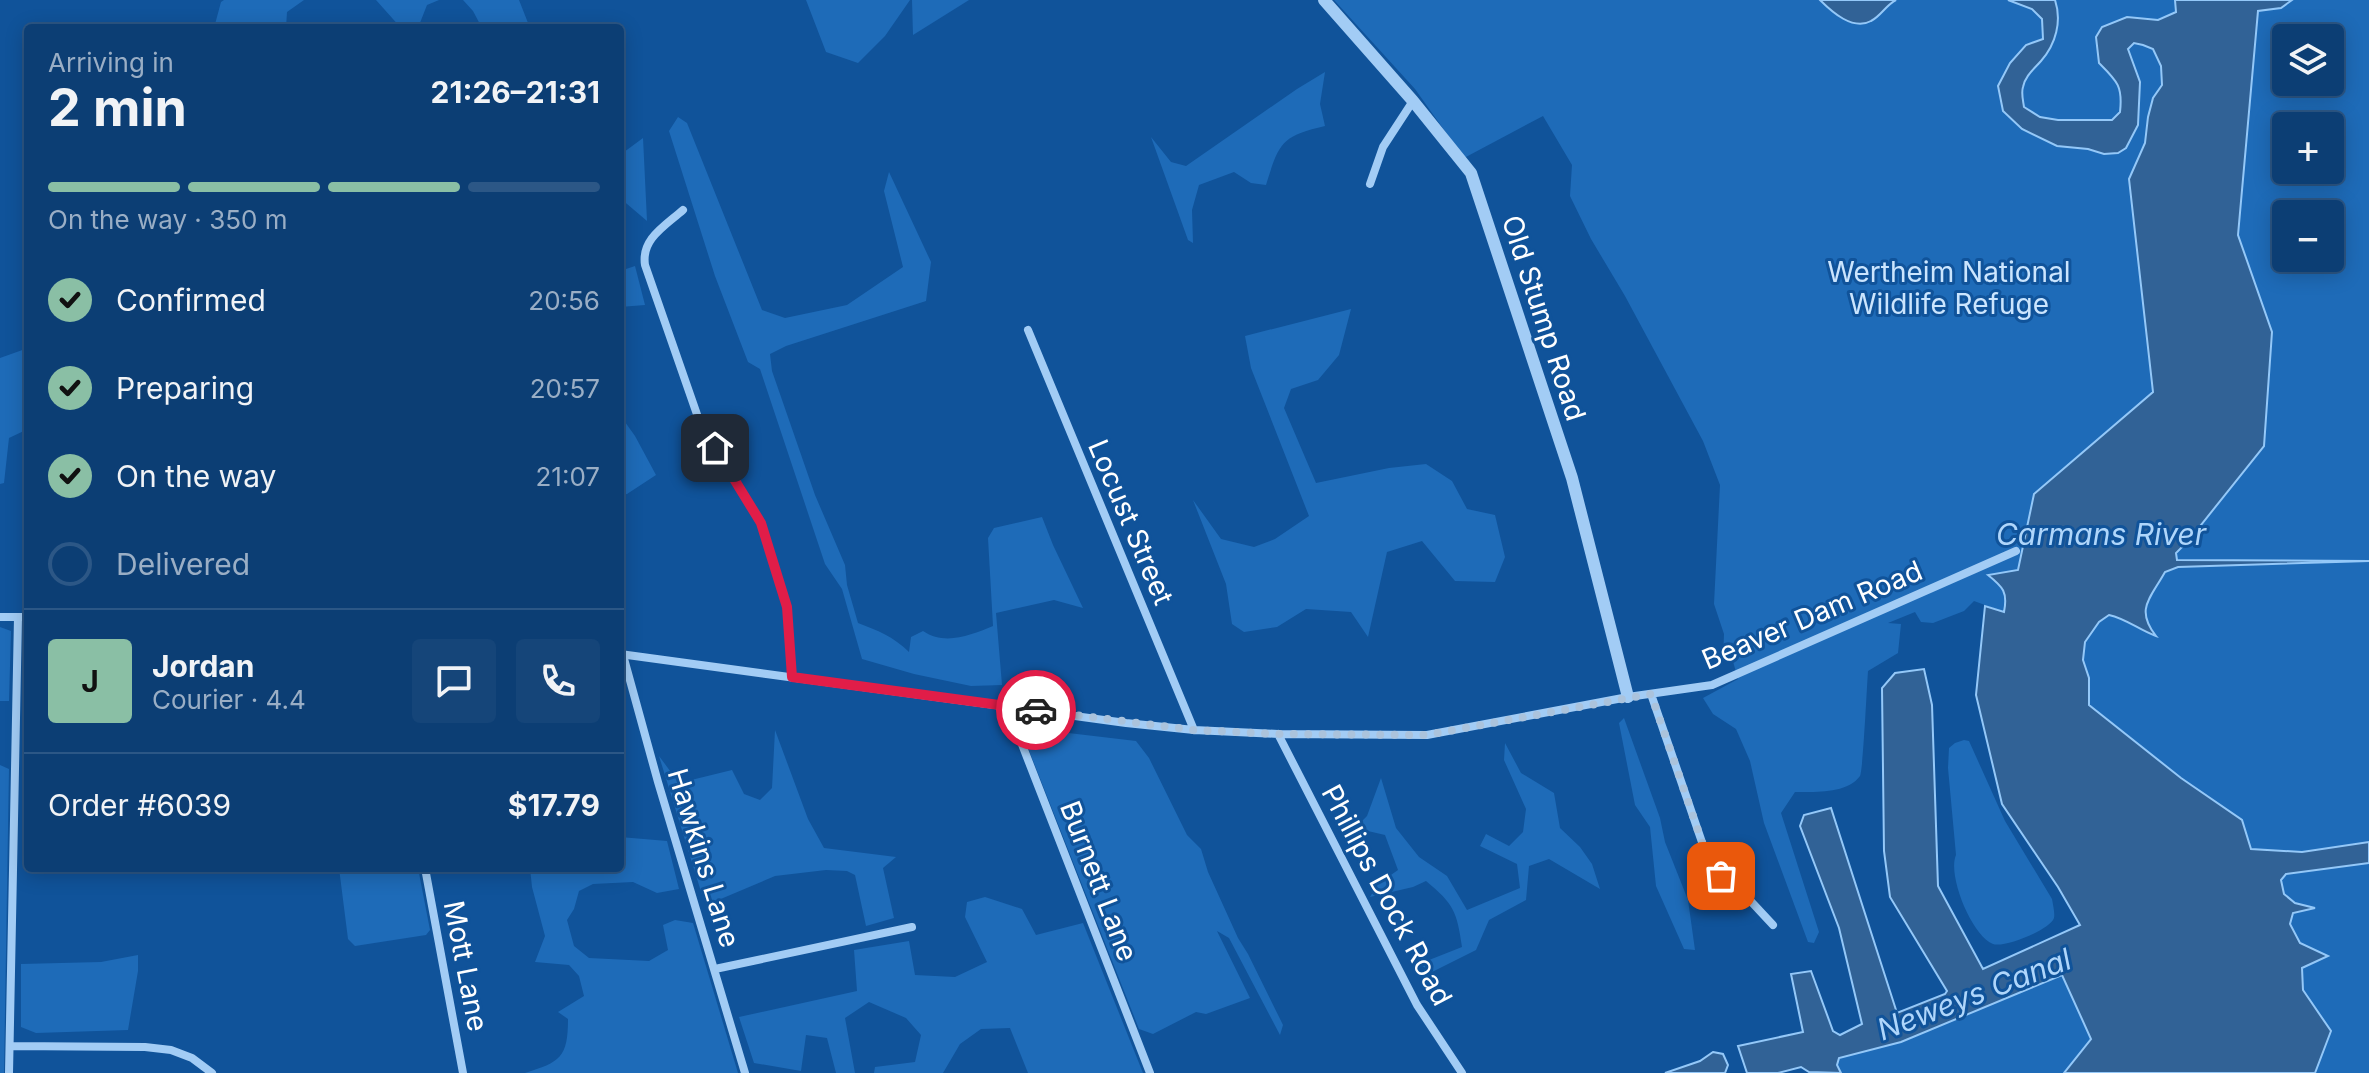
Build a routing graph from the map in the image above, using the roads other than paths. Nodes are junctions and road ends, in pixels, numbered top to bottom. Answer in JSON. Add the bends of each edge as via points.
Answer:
{"nodes":[{"id":1,"x":1324,"y":0,"type":"edge"},
{"id":2,"x":1413,"y":101,"type":"junction"},
{"id":3,"x":1370,"y":184,"type":"dead end"},
{"id":4,"x":683,"y":210,"type":"dead end"},
{"id":5,"x":1028,"y":330,"type":"dead end"},
{"id":6,"x":2016,"y":551,"type":"dead end"},
{"id":7,"x":0,"y":617,"type":"edge"},
{"id":8,"x":18,"y":617,"type":"junction"},
{"id":9,"x":24,"y":617,"type":"edge"},
{"id":10,"x":624,"y":654,"type":"edge"},
{"id":11,"x":624,"y":661,"type":"edge"},
{"id":12,"x":792,"y":677,"type":"junction"},
{"id":13,"x":1651,"y":694,"type":"junction"},
{"id":14,"x":1628,"y":697,"type":"junction"},
{"id":15,"x":1007,"y":706,"type":"junction"},
{"id":16,"x":1194,"y":730,"type":"junction"},
{"id":17,"x":1278,"y":734,"type":"junction"},
{"id":18,"x":426,"y":872,"type":"edge"},
{"id":19,"x":1773,"y":925,"type":"dead end"},
{"id":20,"x":912,"y":927,"type":"dead end"},
{"id":21,"x":715,"y":969,"type":"junction"},
{"id":22,"x":10,"y":1046,"type":"junction"},
{"id":23,"x":9,"y":1073,"type":"edge"},
{"id":24,"x":212,"y":1073,"type":"edge"},
{"id":25,"x":463,"y":1073,"type":"edge"},
{"id":26,"x":745,"y":1073,"type":"edge"},
{"id":27,"x":1150,"y":1073,"type":"edge"},
{"id":28,"x":1462,"y":1073,"type":"edge"}],
"edges":[{"from":1,"to":2,"type":"street","name":"Old Stump Road"},
{"from":2,"to":3,"type":"street","via":[[1383,147]]},
{"from":2,"to":14,"type":"street","name":"Old Stump Road","via":[[1471,173],[1572,478]]},
{"from":4,"to":12,"type":"street","via":[[651,238],[645,265],[700,423],[761,523],[787,607]]},
{"from":5,"to":16,"type":"street","name":"Locust Street"},
{"from":6,"to":13,"type":"street","name":"Beaver Dam Road","via":[[1712,685]]},
{"from":7,"to":8,"type":"street"},
{"from":8,"to":9,"type":"street"},
{"from":8,"to":22,"type":"street"},
{"from":10,"to":12,"type":"street","name":"Beaver Dam Road"},
{"from":11,"to":21,"type":"street","name":"Hawkins Lane"},
{"from":12,"to":15,"type":"street","name":"Beaver Dam Road"},
{"from":13,"to":14,"type":"street","name":"Beaver Dam Road"},
{"from":13,"to":19,"type":"street","via":[[1704,848],[1721,876]]},
{"from":14,"to":17,"type":"street","name":"Beaver Dam Road","via":[[1427,735]]},
{"from":15,"to":16,"type":"street","name":"Beaver Dam Road"},
{"from":15,"to":27,"type":"street","name":"Burnett Lane"},
{"from":16,"to":17,"type":"street","name":"Beaver Dam Road"},
{"from":17,"to":28,"type":"street","name":"Phillips Dock Road","via":[[1417,1005]]},
{"from":18,"to":25,"type":"street","name":"Mott Lane"},
{"from":20,"to":21,"type":"street"},
{"from":21,"to":26,"type":"street","name":"Hawkins Lane"},
{"from":22,"to":23,"type":"street"},
{"from":22,"to":24,"type":"street","via":[[171,1050]]}]}
